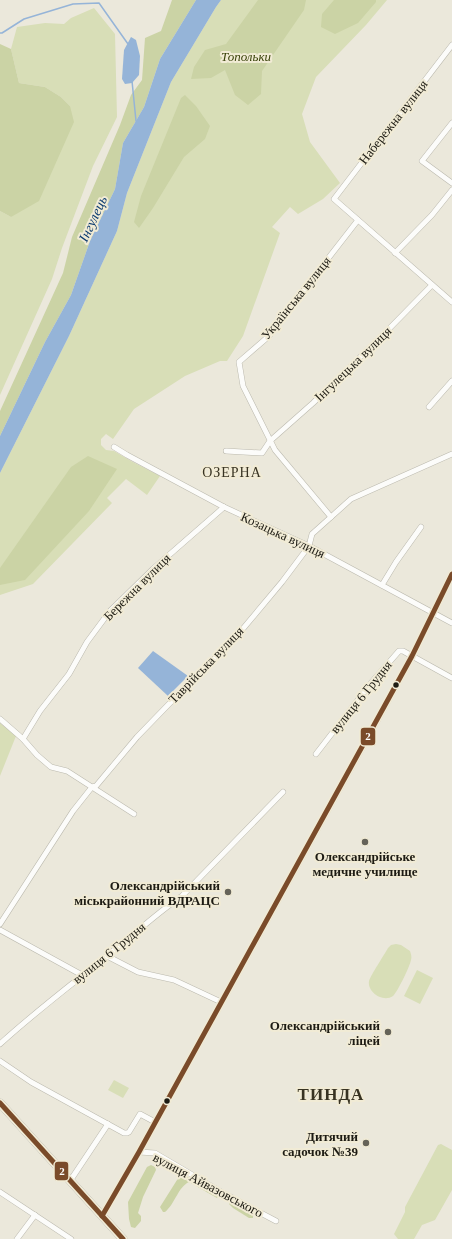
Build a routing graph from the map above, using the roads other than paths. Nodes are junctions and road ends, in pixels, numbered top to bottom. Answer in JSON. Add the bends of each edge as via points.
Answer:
{"nodes":[{"id":1,"x":452,"y":45,"type":"edge"},
{"id":2,"x":452,"y":123,"type":"edge"},
{"id":3,"x":452,"y":183,"type":"edge"},
{"id":4,"x":452,"y":190,"type":"edge"},
{"id":5,"x":358,"y":220,"type":"junction"},
{"id":6,"x":395,"y":252,"type":"junction"},
{"id":7,"x":432,"y":285,"type":"junction"},
{"id":8,"x":452,"y":302,"type":"edge"},
{"id":9,"x":452,"y":381,"type":"edge"},
{"id":10,"x":429,"y":407,"type":"dead end"},
{"id":11,"x":270,"y":441,"type":"junction"},
{"id":12,"x":114,"y":447,"type":"dead end"},
{"id":13,"x":226,"y":451,"type":"dead end"},
{"id":14,"x":452,"y":454,"type":"edge"},
{"id":15,"x":224,"y":507,"type":"junction"},
{"id":16,"x":331,"y":517,"type":"junction"},
{"id":17,"x":421,"y":527,"type":"dead end"},
{"id":18,"x":309,"y":546,"type":"junction"},
{"id":19,"x":452,"y":574,"type":"edge"},
{"id":20,"x":382,"y":585,"type":"junction"},
{"id":21,"x":433,"y":613,"type":"junction"},
{"id":22,"x":452,"y":623,"type":"edge"},
{"id":23,"x":412,"y":656,"type":"junction"},
{"id":24,"x":452,"y":678,"type":"edge"},
{"id":25,"x":0,"y":720,"type":"edge"},
{"id":26,"x":23,"y":739,"type":"junction"},
{"id":27,"x":316,"y":754,"type":"dead end"},
{"id":28,"x":92,"y":787,"type":"junction"},
{"id":29,"x":283,"y":792,"type":"dead end"},
{"id":30,"x":134,"y":814,"type":"dead end"},
{"id":31,"x":0,"y":924,"type":"edge"},
{"id":32,"x":0,"y":930,"type":"edge"},
{"id":33,"x":107,"y":956,"type":"junction"},
{"id":34,"x":82,"y":975,"type":"junction"},
{"id":35,"x":221,"y":1002,"type":"junction"},
{"id":36,"x":0,"y":1044,"type":"edge"},
{"id":37,"x":0,"y":1061,"type":"edge"},
{"id":38,"x":0,"y":1103,"type":"edge"},
{"id":39,"x":155,"y":1122,"type":"junction"},
{"id":40,"x":108,"y":1124,"type":"junction"},
{"id":41,"x":139,"y":1152,"type":"junction"},
{"id":42,"x":70,"y":1181,"type":"junction"},
{"id":43,"x":0,"y":1192,"type":"edge"},
{"id":44,"x":35,"y":1215,"type":"junction"},
{"id":45,"x":102,"y":1216,"type":"junction"},
{"id":46,"x":276,"y":1221,"type":"dead end"},
{"id":47,"x":17,"y":1239,"type":"edge"},
{"id":48,"x":71,"y":1239,"type":"edge"},
{"id":49,"x":123,"y":1239,"type":"edge"}],
"edges":[{"from":1,"to":5,"type":"street","name":"Набережна вулиця","via":[[334,199]]},
{"from":2,"to":3,"type":"street","via":[[422,161]]},
{"from":4,"to":6,"type":"street","via":[[432,215]]},
{"from":5,"to":6,"type":"street"},
{"from":5,"to":11,"type":"street","name":"Українська вулиця","via":[[269,336],[239,362],[243,386]]},
{"from":6,"to":7,"type":"street"},
{"from":7,"to":8,"type":"street"},
{"from":7,"to":11,"type":"street","name":"Інгулецька вулиця","via":[[313,403]]},
{"from":9,"to":10,"type":"street"},
{"from":11,"to":13,"type":"street","via":[[262,453]]},
{"from":11,"to":16,"type":"street","name":"Українська вулиця"},
{"from":12,"to":15,"type":"street","name":"Козацька вулиця"},
{"from":14,"to":16,"type":"street","name":"Таврійська вулиця","via":[[352,499]]},
{"from":15,"to":18,"type":"street","name":"Козацька вулиця"},
{"from":15,"to":26,"type":"street","name":"Бережна вулиця","via":[[110,611]]},
{"from":16,"to":18,"type":"street","name":"Таврійська вулиця","via":[[312,534]]},
{"from":17,"to":20,"type":"street"},
{"from":18,"to":20,"type":"street","name":"Козацька вулиця"},
{"from":18,"to":28,"type":"street","name":"Таврійська вулиця","via":[[236,637],[137,737],[96,786]]},
{"from":19,"to":21,"type":"street","name":"вулиця 6 Грудня"},
{"from":20,"to":21,"type":"street","name":"Козацька вулиця"},
{"from":21,"to":22,"type":"street","name":"Козацька вулиця"},
{"from":21,"to":23,"type":"street","name":"вулиця 6 Грудня"},
{"from":23,"to":24,"type":"street"},
{"from":23,"to":27,"type":"street","name":"вулиця 6 Грудня","via":[[399,651]]},
{"from":23,"to":35,"type":"street","name":"вулиця 6 Грудня"},
{"from":25,"to":26,"type":"street"},
{"from":26,"to":28,"type":"street","via":[[51,767],[67,771]]},
{"from":28,"to":30,"type":"street"},
{"from":28,"to":31,"type":"street","name":"Таврійська вулиця","via":[[73,811]]},
{"from":29,"to":33,"type":"street","name":"вулиця 6 Грудня","via":[[182,896]]},
{"from":32,"to":34,"type":"street"},
{"from":33,"to":34,"type":"street","name":"вулиця 6 Грудня"},
{"from":33,"to":35,"type":"street","via":[[138,972],[174,980]]},
{"from":34,"to":36,"type":"street","name":"вулиця 6 Грудня"},
{"from":35,"to":39,"type":"street","name":"вулиця 6 Грудня"},
{"from":37,"to":40,"type":"street","via":[[31,1082]]},
{"from":38,"to":42,"type":"highway"},
{"from":39,"to":40,"type":"street","via":[[140,1114],[127,1133]]},
{"from":39,"to":41,"type":"street","name":"вулиця 6 Грудня"},
{"from":40,"to":42,"type":"street"},
{"from":41,"to":45,"type":"street","name":"вулиця 6 Грудня"},
{"from":41,"to":46,"type":"street","name":"вулиця Айвазовського","via":[[155,1153]]},
{"from":42,"to":45,"type":"highway"},
{"from":43,"to":44,"type":"street"},
{"from":44,"to":47,"type":"street"},
{"from":44,"to":48,"type":"street"},
{"from":45,"to":49,"type":"highway"}]}
